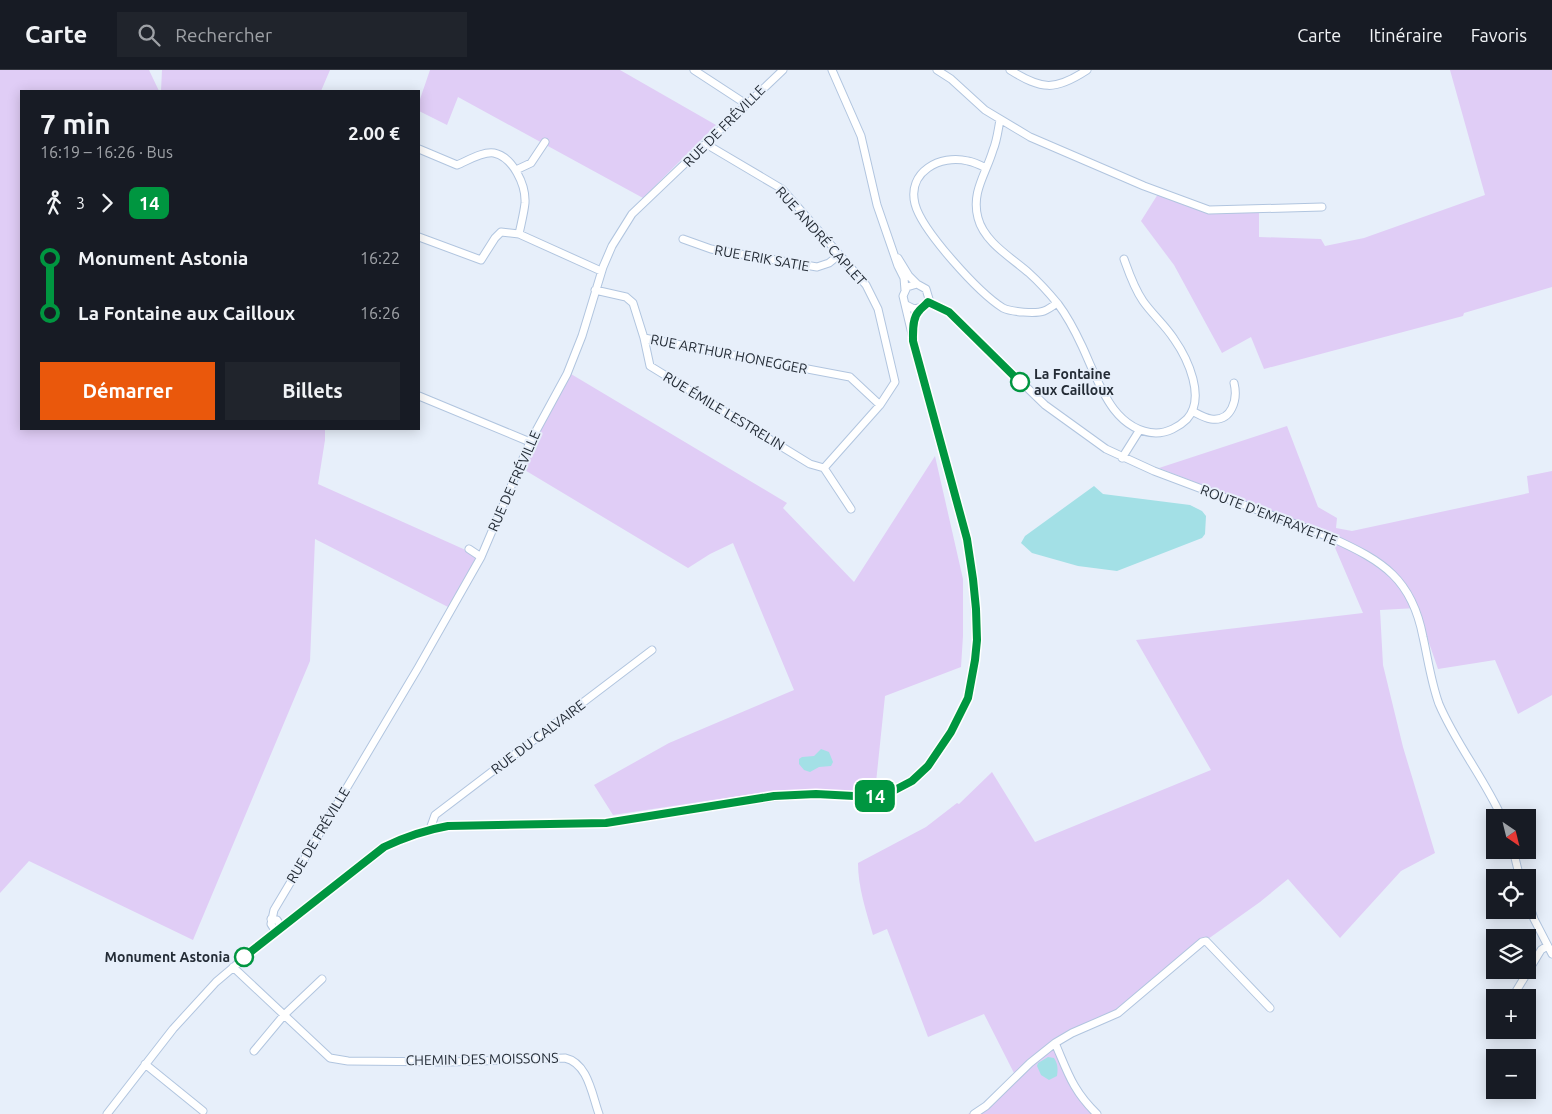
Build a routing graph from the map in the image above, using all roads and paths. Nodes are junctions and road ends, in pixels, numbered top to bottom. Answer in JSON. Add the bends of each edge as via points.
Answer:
{"nodes":[{"id":1,"x":694,"y":70,"type":"edge"},
{"id":2,"x":783,"y":70,"type":"edge"},
{"id":3,"x":832,"y":70,"type":"edge"},
{"id":4,"x":937,"y":70,"type":"edge"},
{"id":5,"x":1010,"y":70,"type":"edge"},
{"id":6,"x":1087,"y":70,"type":"edge"},
{"id":7,"x":746,"y":104,"type":"junction"},
{"id":8,"x":1000,"y":120,"type":"junction"},
{"id":9,"x":545,"y":142,"type":"dead end"},
{"id":10,"x":706,"y":144,"type":"junction"},
{"id":11,"x":420,"y":149,"type":"edge"},
{"id":12,"x":986,"y":168,"type":"junction"},
{"id":13,"x":516,"y":170,"type":"junction"},
{"id":14,"x":1322,"y":207,"type":"dead end"},
{"id":15,"x":519,"y":234,"type":"junction"},
{"id":16,"x":420,"y":237,"type":"edge"},
{"id":17,"x":683,"y":239,"type":"dead end"},
{"id":18,"x":892,"y":248,"type":"junction"},
{"id":19,"x":839,"y":255,"type":"junction"},
{"id":20,"x":1124,"y":259,"type":"dead end"},
{"id":21,"x":601,"y":271,"type":"junction"},
{"id":22,"x":917,"y":284,"type":"junction"},
{"id":23,"x":595,"y":290,"type":"junction"},
{"id":24,"x":905,"y":290,"type":"junction"},
{"id":25,"x":928,"y":302,"type":"junction"},
{"id":26,"x":1057,"y":303,"type":"junction"},
{"id":27,"x":906,"y":305,"type":"junction"},
{"id":28,"x":920,"y":309,"type":"junction"},
{"id":29,"x":644,"y":338,"type":"junction"},
{"id":30,"x":913,"y":341,"type":"junction"},
{"id":31,"x":1234,"y":383,"type":"dead end"},
{"id":32,"x":420,"y":396,"type":"edge"},
{"id":33,"x":880,"y":405,"type":"junction"},
{"id":34,"x":1192,"y":411,"type":"junction"},
{"id":35,"x":1140,"y":430,"type":"junction"},
{"id":36,"x":530,"y":442,"type":"junction"},
{"id":37,"x":1122,"y":458,"type":"junction"},
{"id":38,"x":824,"y":468,"type":"junction"},
{"id":39,"x":851,"y":510,"type":"dead end"},
{"id":40,"x":468,"y":549,"type":"dead end"},
{"id":41,"x":481,"y":557,"type":"junction"},
{"id":42,"x":652,"y":650,"type":"dead end"},
{"id":43,"x":1498,"y":809,"type":"edge"},
{"id":44,"x":430,"y":829,"type":"junction"},
{"id":45,"x":1535,"y":919,"type":"edge"},
{"id":46,"x":279,"y":930,"type":"junction"},
{"id":47,"x":1547,"y":946,"type":"junction"},
{"id":48,"x":1552,"y":954,"type":"edge"},
{"id":49,"x":232,"y":967,"type":"junction"},
{"id":50,"x":322,"y":979,"type":"dead end"},
{"id":51,"x":1517,"y":989,"type":"edge"},
{"id":52,"x":1270,"y":1008,"type":"dead end"},
{"id":53,"x":284,"y":1015,"type":"junction"},
{"id":54,"x":1055,"y":1043,"type":"junction"},
{"id":55,"x":254,"y":1051,"type":"dead end"},
{"id":56,"x":146,"y":1064,"type":"junction"},
{"id":57,"x":203,"y":1111,"type":"dead end"},
{"id":58,"x":107,"y":1114,"type":"edge"},
{"id":59,"x":598,"y":1114,"type":"edge"},
{"id":60,"x":974,"y":1114,"type":"edge"},
{"id":61,"x":1097,"y":1114,"type":"edge"}],
"edges":[{"from":1,"to":7,"type":"street"},
{"from":2,"to":7,"type":"street","name":"RUE DE FRÉVILLE"},
{"from":3,"to":18,"type":"street","via":[[861,136],[877,205]]},
{"from":4,"to":8,"type":"street"},
{"from":5,"to":6,"type":"street","via":[[1033,83],[1051,86],[1071,80]]},
{"from":7,"to":10,"type":"street","name":"RUE DE FRÉVILLE"},
{"from":8,"to":12,"type":"street"},
{"from":8,"to":14,"type":"street","via":[[1062,152],[1209,210]]},
{"from":9,"to":13,"type":"street","via":[[531,163]]},
{"from":10,"to":19,"type":"street","name":"RUE ANDRÉ CAPLET","via":[[782,189]]},
{"from":10,"to":21,"type":"street","name":"RUE DE FRÉVILLE","via":[[632,214]]},
{"from":11,"to":13,"type":"street","via":[[457,165],[494,153]]},
{"from":12,"to":26,"type":"street","via":[[975,204],[982,228]]},
{"from":12,"to":26,"type":"street","via":[[968,160],[950,160],[925,169],[914,186],[915,206],[924,224],[971,281],[1004,308],[1043,312]]},
{"from":13,"to":15,"type":"street","via":[[525,202]]},
{"from":15,"to":16,"type":"street","via":[[501,232],[481,260]]},
{"from":15,"to":21,"type":"street"},
{"from":17,"to":19,"type":"street","name":"RUE ERIK SATIE","via":[[710,249],[817,267]]},
{"from":18,"to":22,"type":"street"},
{"from":18,"to":24,"type":"street","via":[[904,278]]},
{"from":19,"to":33,"type":"street","name":"RUE ANDRÉ CAPLET","via":[[866,286],[878,309],[895,382]]},
{"from":20,"to":34,"type":"street","via":[[1143,300],[1184,355],[1195,389]]},
{"from":21,"to":23,"type":"street","name":"RUE DE FRÉVILLE"},
{"from":22,"to":24,"type":"street"},
{"from":22,"to":25,"type":"street","via":[[928,292]]},
{"from":23,"to":29,"type":"street","name":"RUE ARTHUR HONEGGER","via":[[626,297],[633,303]]},
{"from":23,"to":36,"type":"street","name":"RUE DE FRÉVILLE","via":[[567,374]]},
{"from":24,"to":27,"type":"street","via":[[903,299]]},
{"from":25,"to":28,"type":"street"},
{"from":25,"to":37,"type":"street","name":"ROUTE D'EMFRAYETTE","via":[[949,312],[1045,405]]},
{"from":26,"to":35,"type":"street","via":[[1113,409]]},
{"from":27,"to":28,"type":"street"},
{"from":27,"to":30,"type":"street"},
{"from":28,"to":30,"type":"street","via":[[915,319]]},
{"from":29,"to":33,"type":"street","name":"RUE ARTHUR HONEGGER","via":[[850,377]]},
{"from":29,"to":38,"type":"street","name":"RUE ÉMILE LESTRELIN","via":[[650,366],[810,464]]},
{"from":30,"to":44,"type":"street","via":[[967,539],[976,609],[977,640],[968,698],[951,732],[928,766],[912,781],[873,797],[774,796],[606,823]]},
{"from":31,"to":34,"type":"street","via":[[1236,398],[1228,414],[1210,419]]},
{"from":32,"to":36,"type":"street"},
{"from":33,"to":38,"type":"street","name":"RUE ANDRÉ CAPLET"},
{"from":34,"to":35,"type":"street","via":[[1170,430],[1161,433]]},
{"from":35,"to":37,"type":"street"},
{"from":36,"to":41,"type":"street","name":"RUE DE FRÉVILLE"},
{"from":37,"to":43,"type":"street","name":"ROUTE D'EMFRAYETTE","via":[[1332,538],[1356,548],[1387,568],[1413,600],[1439,702]]},
{"from":38,"to":39,"type":"street"},
{"from":40,"to":41,"type":"street"},
{"from":41,"to":46,"type":"street","name":"RUE DE FRÉVILLE","via":[[274,910],[271,919],[276,920]]},
{"from":42,"to":44,"type":"street","name":"RUE DU CALVAIRE","via":[[435,815]]},
{"from":44,"to":46,"type":"street","via":[[384,847]]},
{"from":45,"to":47,"type":"street"},
{"from":46,"to":49,"type":"street"},
{"from":47,"to":48,"type":"street"},
{"from":47,"to":51,"type":"street","via":[[1541,950]]},
{"from":49,"to":53,"type":"street"},
{"from":49,"to":56,"type":"street","via":[[184,1017]]},
{"from":50,"to":53,"type":"street"},
{"from":52,"to":54,"type":"street","via":[[1206,940],[1118,1013]]},
{"from":53,"to":55,"type":"street"},
{"from":53,"to":59,"type":"street","name":"CHEMIN DES MOISSONS","via":[[330,1058],[348,1061],[565,1058],[582,1068]]},
{"from":54,"to":60,"type":"street"},
{"from":54,"to":61,"type":"street","via":[[1074,1087]]},
{"from":56,"to":57,"type":"street"},
{"from":56,"to":58,"type":"street"}]}
